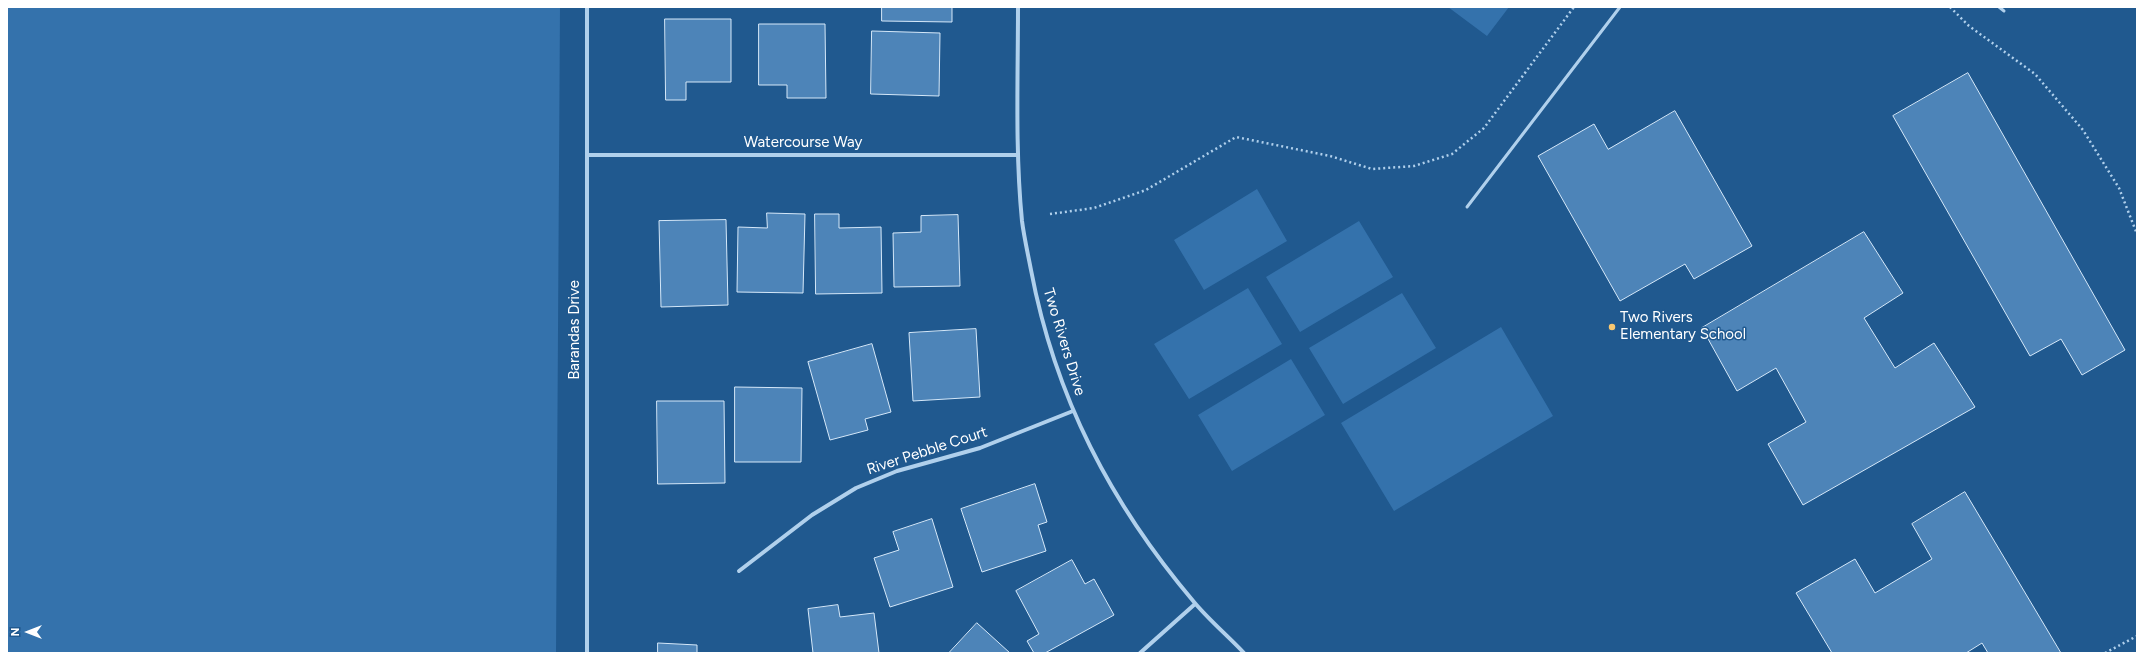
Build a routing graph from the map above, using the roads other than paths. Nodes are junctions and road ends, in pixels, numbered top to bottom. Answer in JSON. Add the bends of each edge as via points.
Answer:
{"nodes":[{"id":1,"x":587,"y":7,"type":"edge"},
{"id":2,"x":1018,"y":7,"type":"edge"},
{"id":3,"x":1620,"y":7,"type":"edge"},
{"id":4,"x":1999,"y":7,"type":"edge"},
{"id":5,"x":2004,"y":11,"type":"dead end"},
{"id":6,"x":587,"y":155,"type":"junction"},
{"id":7,"x":1018,"y":155,"type":"junction"},
{"id":8,"x":1467,"y":207,"type":"dead end"},
{"id":9,"x":1073,"y":411,"type":"junction"},
{"id":10,"x":739,"y":571,"type":"dead end"},
{"id":11,"x":1195,"y":604,"type":"junction"},
{"id":12,"x":587,"y":653,"type":"edge"},
{"id":13,"x":1140,"y":653,"type":"edge"},
{"id":14,"x":1244,"y":653,"type":"edge"}],
"edges":[{"from":1,"to":6,"type":"street","name":"Barandas Drive"},
{"from":2,"to":7,"type":"street","name":"Two Rivers Drive"},
{"from":3,"to":8,"type":"lane"},
{"from":4,"to":5,"type":"lane"},
{"from":6,"to":7,"type":"street","name":"Watercourse Way"},
{"from":6,"to":12,"type":"street","name":"Barandas Drive"},
{"from":7,"to":9,"type":"street","name":"Two Rivers Drive","via":[[1022,223],[1038,307],[1059,377]]},
{"from":9,"to":10,"type":"street","name":"River Pebble Court","via":[[980,448],[897,471],[856,488],[812,515]]},
{"from":9,"to":11,"type":"street","name":"Two Rivers Drive","via":[[1111,488],[1151,548]]},
{"from":11,"to":13,"type":"street"},
{"from":11,"to":14,"type":"street","name":"Two Rivers Drive"}]}
